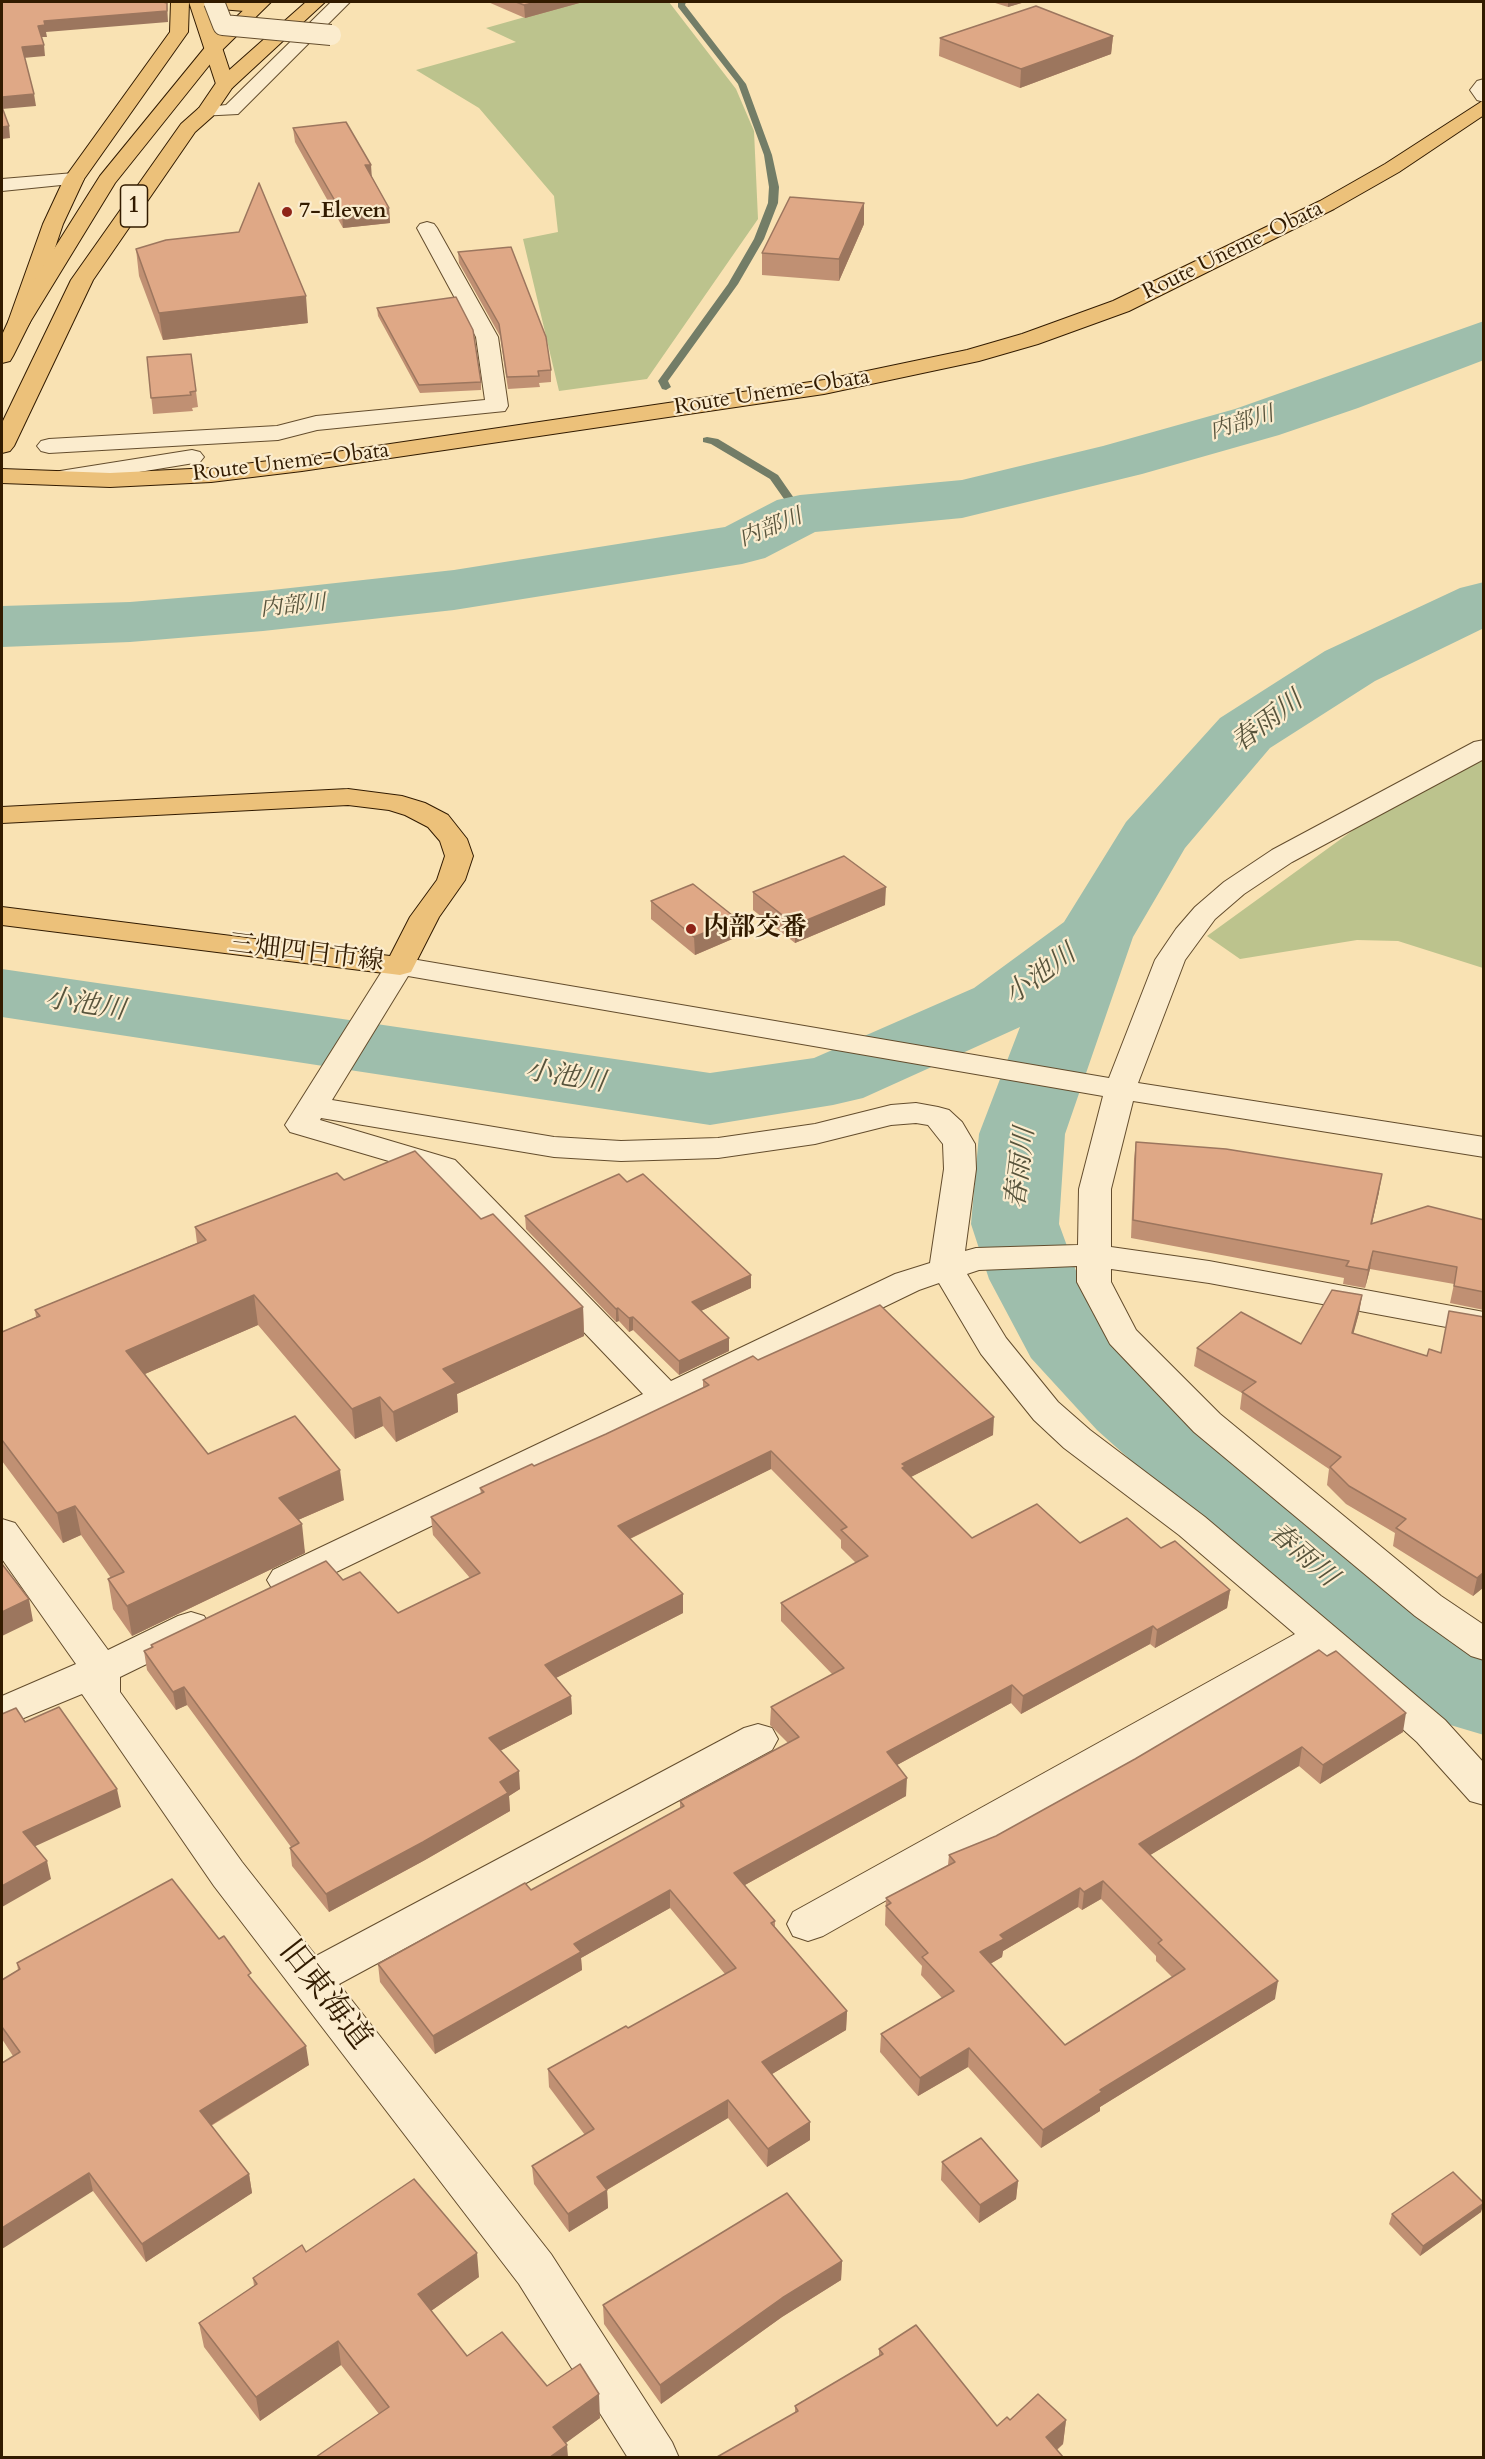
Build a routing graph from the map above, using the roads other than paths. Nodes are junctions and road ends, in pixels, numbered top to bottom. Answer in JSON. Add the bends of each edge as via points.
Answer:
{"nodes":[{"id":1,"x":180,"y":2,"type":"edge"},
{"id":2,"x":198,"y":2,"type":"edge"},
{"id":3,"x":203,"y":2,"type":"edge"},
{"id":4,"x":214,"y":2,"type":"edge"},
{"id":5,"x":258,"y":2,"type":"edge"},
{"id":6,"x":262,"y":2,"type":"edge"},
{"id":7,"x":316,"y":2,"type":"edge"},
{"id":8,"x":341,"y":2,"type":"edge"},
{"id":9,"x":331,"y":35,"type":"dead end"},
{"id":10,"x":213,"y":49,"type":"junction"},
{"id":11,"x":225,"y":84,"type":"junction"},
{"id":12,"x":1484,"y":85,"type":"edge"},
{"id":13,"x":1484,"y":96,"type":"edge"},
{"id":14,"x":1484,"y":106,"type":"edge"},
{"id":15,"x":206,"y":112,"type":"junction"},
{"id":16,"x":75,"y":179,"type":"junction"},
{"id":17,"x":2,"y":184,"type":"edge"},
{"id":18,"x":427,"y":228,"type":"dead end"},
{"id":19,"x":19,"y":322,"type":"junction"},
{"id":20,"x":2,"y":356,"type":"edge"},
{"id":21,"x":279,"y":438,"type":"junction"},
{"id":22,"x":476,"y":439,"type":"junction"},
{"id":23,"x":2,"y":446,"type":"edge"},
{"id":24,"x":49,"y":446,"type":"dead end"},
{"id":25,"x":2,"y":476,"type":"edge"},
{"id":26,"x":60,"y":478,"type":"junction"},
{"id":27,"x":1484,"y":748,"type":"edge"},
{"id":28,"x":2,"y":815,"type":"edge"},
{"id":29,"x":2,"y":916,"type":"edge"},
{"id":30,"x":400,"y":966,"type":"junction"},
{"id":31,"x":1120,"y":1090,"type":"junction"},
{"id":32,"x":315,"y":1105,"type":"junction"},
{"id":33,"x":1484,"y":1147,"type":"edge"},
{"id":34,"x":1080,"y":1256,"type":"junction"},
{"id":35,"x":961,"y":1263,"type":"junction"},
{"id":36,"x":1484,"y":1323,"type":"edge"},
{"id":37,"x":666,"y":1397,"type":"junction"},
{"id":38,"x":2,"y":1532,"type":"edge"},
{"id":39,"x":261,"y":1593,"type":"edge"},
{"id":40,"x":218,"y":1613,"type":"edge"},
{"id":41,"x":1323,"y":1636,"type":"junction"},
{"id":42,"x":1484,"y":1646,"type":"edge"},
{"id":43,"x":101,"y":1670,"type":"junction"},
{"id":44,"x":2,"y":1712,"type":"edge"},
{"id":45,"x":758,"y":1740,"type":"dead end"},
{"id":46,"x":1484,"y":1790,"type":"edge"},
{"id":47,"x":808,"y":1924,"type":"dead end"},
{"id":48,"x":311,"y":1978,"type":"junction"},
{"id":49,"x":644,"y":2453,"type":"edge"}],
"edges":[{"from":1,"to":16,"type":"main road","via":[[179,32]]},
{"from":2,"to":10,"type":"main road"},
{"from":3,"to":5,"type":"main road","via":[[244,6]]},
{"from":4,"to":9,"type":"street","bridge":true,"via":[[223,25]]},
{"from":6,"to":10,"type":"main road","number":"1"},
{"from":7,"to":11,"type":"main road","number":"1"},
{"from":8,"to":15,"type":"street","via":[[231,110]]},
{"from":10,"to":11,"type":"main road"},
{"from":10,"to":19,"type":"main road","number":"1","via":[[107,180]]},
{"from":11,"to":15,"type":"main road","number":"1"},
{"from":12,"to":13,"type":"street","via":[[1479,90]]},
{"from":14,"to":22,"type":"main road","name":"Route Uneme-Obata","via":[[1392,168],[1327,205],[1121,306],[1052,332],[971,356],[824,387]]},
{"from":15,"to":23,"type":"main road","number":"1","via":[[188,128],[82,280]]},
{"from":16,"to":17,"type":"street"},
{"from":16,"to":19,"type":"main road","via":[[53,224]]},
{"from":18,"to":21,"type":"street","via":[[487,337],[497,406],[315,423]]},
{"from":19,"to":20,"type":"main road","number":"1"},
{"from":21,"to":22,"type":"street","via":[[446,432]]},
{"from":21,"to":24,"type":"street"},
{"from":21,"to":26,"type":"street"},
{"from":22,"to":26,"type":"main road","name":"Route Uneme-Obata","via":[[211,475]]},
{"from":25,"to":26,"type":"main road","name":"Route Uneme-Obata"},
{"from":27,"to":31,"type":"street","via":[[1282,856],[1205,913],[1170,960]]},
{"from":28,"to":30,"type":"main road","name":"三畑四日市線","via":[[348,797],[416,809],[438,821],[453,839],[459,856],[451,880],[425,917]]},
{"from":29,"to":30,"type":"main road","name":"三畑四日市線"},
{"from":30,"to":31,"type":"street"},
{"from":30,"to":32,"type":"street"},
{"from":31,"to":33,"type":"street"},
{"from":31,"to":34,"type":"street"},
{"from":32,"to":35,"type":"street","via":[[543,1145],[621,1151],[668,1151],[760,1142],[815,1134],[891,1115],[916,1113],[938,1117],[959,1144]]},
{"from":32,"to":37,"type":"street","via":[[301,1125],[444,1167]]},
{"from":34,"to":35,"type":"street"},
{"from":34,"to":36,"type":"street","via":[[1209,1272]]},
{"from":34,"to":42,"type":"street","via":[[1122,1336],[1207,1423],[1428,1606]]},
{"from":35,"to":37,"type":"street","via":[[907,1282]]},
{"from":35,"to":41,"type":"street","via":[[993,1347],[1046,1411]]},
{"from":37,"to":39,"type":"street"},
{"from":38,"to":43,"type":"street","name":"旧東海道"},
{"from":40,"to":43,"type":"street"},
{"from":41,"to":46,"type":"street","via":[[1431,1731]]},
{"from":41,"to":47,"type":"street"},
{"from":43,"to":44,"type":"street"},
{"from":43,"to":48,"type":"street","name":"旧東海道","via":[[101,1694],[228,1875]]},
{"from":45,"to":48,"type":"street"},
{"from":48,"to":49,"type":"street","name":"旧東海道","via":[[535,2269]]}]}
